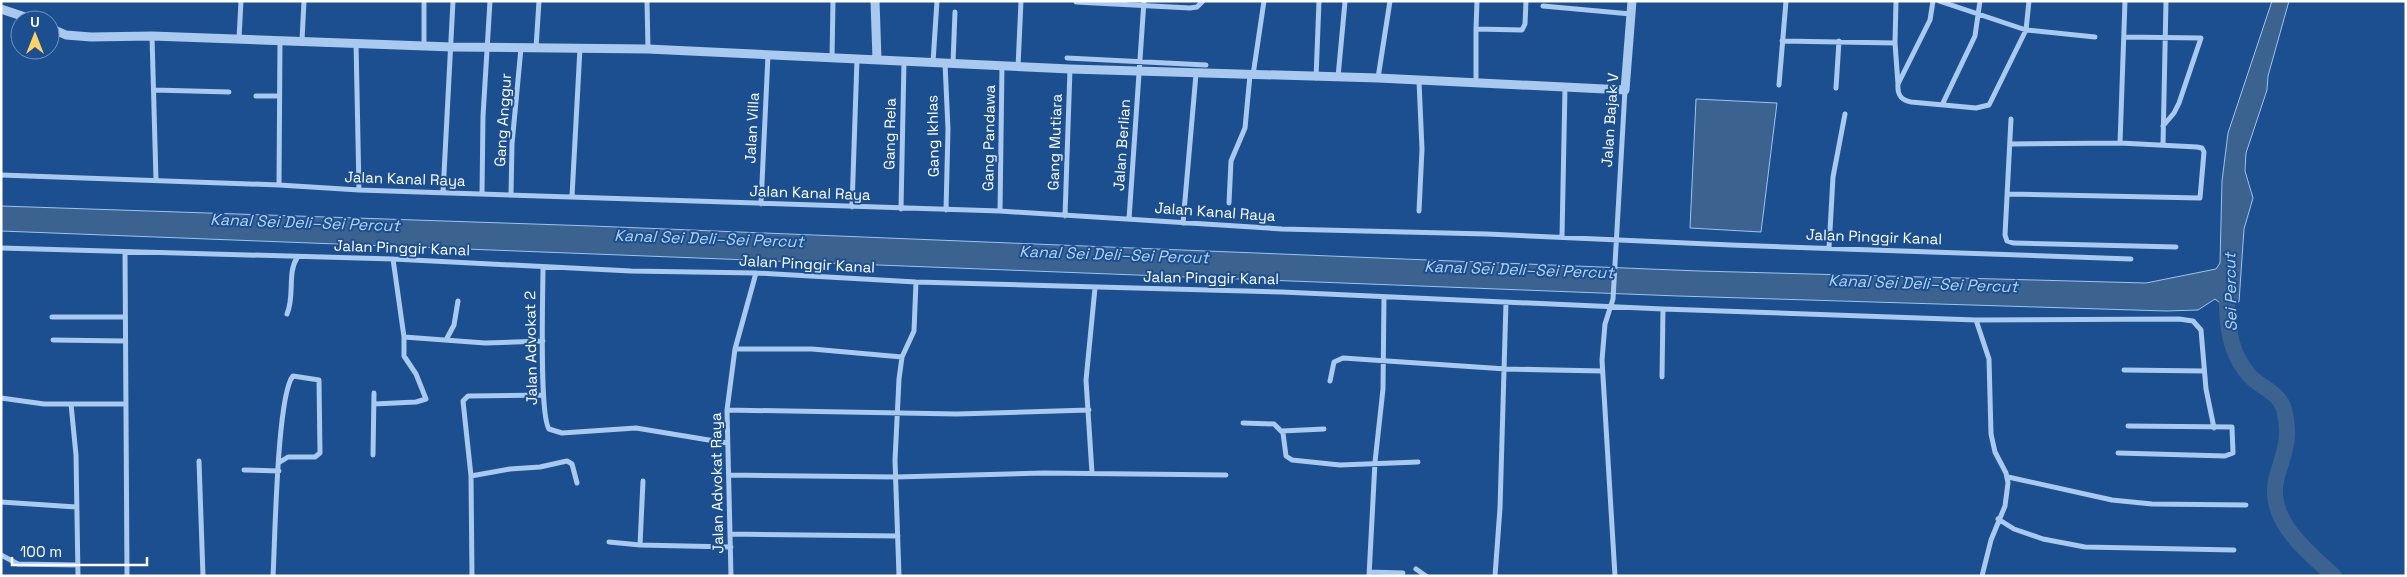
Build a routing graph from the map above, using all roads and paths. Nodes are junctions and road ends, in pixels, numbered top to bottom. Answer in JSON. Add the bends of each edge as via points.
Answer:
{"nodes":[{"id":1,"x":241,"y":1,"type":"edge"},
{"id":2,"x":304,"y":1,"type":"edge"},
{"id":3,"x":424,"y":1,"type":"edge"},
{"id":4,"x":453,"y":1,"type":"edge"},
{"id":5,"x":490,"y":1,"type":"edge"},
{"id":6,"x":539,"y":1,"type":"edge"},
{"id":7,"x":647,"y":1,"type":"edge"},
{"id":8,"x":833,"y":1,"type":"edge"},
{"id":9,"x":875,"y":1,"type":"edge"},
{"id":10,"x":937,"y":1,"type":"edge"},
{"id":11,"x":1021,"y":1,"type":"edge"},
{"id":12,"x":1203,"y":1,"type":"edge"},
{"id":13,"x":1264,"y":1,"type":"edge"},
{"id":14,"x":1319,"y":1,"type":"edge"},
{"id":15,"x":1390,"y":1,"type":"edge"},
{"id":16,"x":1477,"y":1,"type":"edge"},
{"id":17,"x":1526,"y":1,"type":"edge"},
{"id":18,"x":1632,"y":1,"type":"edge"},
{"id":19,"x":1786,"y":1,"type":"edge"},
{"id":20,"x":1896,"y":1,"type":"edge"},
{"id":21,"x":1933,"y":1,"type":"edge"},
{"id":22,"x":1939,"y":1,"type":"edge"},
{"id":23,"x":1980,"y":1,"type":"edge"},
{"id":24,"x":2029,"y":1,"type":"edge"},
{"id":25,"x":2125,"y":1,"type":"edge"},
{"id":26,"x":2166,"y":1,"type":"edge"},
{"id":27,"x":1076,"y":2,"type":"edge"},
{"id":28,"x":1093,"y":2,"type":"edge"},
{"id":29,"x":1345,"y":2,"type":"edge"},
{"id":30,"x":1144,"y":4,"type":"edge"},
{"id":31,"x":1543,"y":6,"type":"dead end"},
{"id":32,"x":955,"y":12,"type":"dead end"},
{"id":33,"x":1631,"y":14,"type":"junction"},
{"id":34,"x":1979,"y":15,"type":"junction"},
{"id":35,"x":1476,"y":29,"type":"junction"},
{"id":36,"x":2026,"y":30,"type":"junction"},
{"id":37,"x":60,"y":32,"type":"edge"},
{"id":38,"x":152,"y":36,"type":"junction"},
{"id":39,"x":2095,"y":37,"type":"dead end"},
{"id":40,"x":239,"y":38,"type":"junction"},
{"id":41,"x":2124,"y":38,"type":"junction"},
{"id":42,"x":2165,"y":38,"type":"junction"},
{"id":43,"x":280,"y":39,"type":"junction"},
{"id":44,"x":302,"y":40,"type":"junction"},
{"id":45,"x":356,"y":42,"type":"junction"},
{"id":46,"x":1782,"y":42,"type":"junction"},
{"id":47,"x":1838,"y":42,"type":"junction"},
{"id":48,"x":1895,"y":43,"type":"junction"},
{"id":49,"x":424,"y":45,"type":"junction"},
{"id":50,"x":452,"y":47,"type":"junction"},
{"id":51,"x":487,"y":47,"type":"junction"},
{"id":52,"x":521,"y":48,"type":"junction"},
{"id":53,"x":536,"y":48,"type":"junction"},
{"id":54,"x":580,"y":48,"type":"junction"},
{"id":55,"x":648,"y":49,"type":"junction"},
{"id":56,"x":768,"y":54,"type":"junction"},
{"id":57,"x":832,"y":58,"type":"junction"},
{"id":58,"x":1067,"y":58,"type":"dead end"},
{"id":59,"x":857,"y":59,"type":"junction"},
{"id":60,"x":876,"y":59,"type":"junction"},
{"id":61,"x":904,"y":61,"type":"junction"},
{"id":62,"x":933,"y":62,"type":"junction"},
{"id":63,"x":949,"y":62,"type":"junction"},
{"id":64,"x":1140,"y":62,"type":"junction"},
{"id":65,"x":1206,"y":65,"type":"dead end"},
{"id":66,"x":1002,"y":66,"type":"junction"},
{"id":67,"x":1018,"y":67,"type":"junction"},
{"id":68,"x":1070,"y":70,"type":"junction"},
{"id":69,"x":1140,"y":72,"type":"junction"},
{"id":70,"x":1196,"y":74,"type":"junction"},
{"id":71,"x":1252,"y":75,"type":"junction"},
{"id":72,"x":1338,"y":77,"type":"junction"},
{"id":73,"x":1316,"y":78,"type":"junction"},
{"id":74,"x":1378,"y":78,"type":"junction"},
{"id":75,"x":1419,"y":81,"type":"junction"},
{"id":76,"x":1476,"y":83,"type":"junction"},
{"id":77,"x":1898,"y":84,"type":"junction"},
{"id":78,"x":1779,"y":85,"type":"dead end"},
{"id":79,"x":1565,"y":88,"type":"junction"},
{"id":80,"x":1836,"y":88,"type":"dead end"},
{"id":81,"x":154,"y":90,"type":"junction"},
{"id":82,"x":1626,"y":90,"type":"junction"},
{"id":83,"x":229,"y":92,"type":"dead end"},
{"id":84,"x":256,"y":96,"type":"dead end"},
{"id":85,"x":278,"y":96,"type":"junction"},
{"id":86,"x":1942,"y":105,"type":"junction"},
{"id":87,"x":1844,"y":114,"type":"dead end"},
{"id":88,"x":2011,"y":119,"type":"dead end"},
{"id":89,"x":2164,"y":126,"type":"junction"},
{"id":90,"x":2120,"y":143,"type":"junction"},
{"id":91,"x":2010,"y":144,"type":"junction"},
{"id":92,"x":2163,"y":145,"type":"junction"},
{"id":93,"x":1,"y":175,"type":"edge"},
{"id":94,"x":156,"y":180,"type":"junction"},
{"id":95,"x":279,"y":185,"type":"junction"},
{"id":96,"x":358,"y":190,"type":"junction"},
{"id":97,"x":443,"y":194,"type":"junction"},
{"id":98,"x":482,"y":194,"type":"junction"},
{"id":99,"x":511,"y":194,"type":"junction"},
{"id":100,"x":2009,"y":194,"type":"junction"},
{"id":101,"x":572,"y":196,"type":"junction"},
{"id":102,"x":1229,"y":203,"type":"dead end"},
{"id":103,"x":762,"y":204,"type":"junction"},
{"id":104,"x":852,"y":207,"type":"junction"},
{"id":105,"x":901,"y":209,"type":"junction"},
{"id":106,"x":946,"y":210,"type":"junction"},
{"id":107,"x":1419,"y":210,"type":"dead end"},
{"id":108,"x":1000,"y":211,"type":"junction"},
{"id":109,"x":1065,"y":216,"type":"junction"},
{"id":110,"x":1129,"y":219,"type":"junction"},
{"id":111,"x":1183,"y":223,"type":"junction"},
{"id":112,"x":1562,"y":237,"type":"junction"},
{"id":113,"x":1617,"y":243,"type":"junction"},
{"id":114,"x":2176,"y":247,"type":"dead end"},
{"id":115,"x":1,"y":248,"type":"edge"},
{"id":116,"x":1829,"y":248,"type":"junction"},
{"id":117,"x":125,"y":252,"type":"junction"},
{"id":118,"x":297,"y":258,"type":"junction"},
{"id":119,"x":393,"y":259,"type":"junction"},
{"id":120,"x":2131,"y":259,"type":"dead end"},
{"id":121,"x":543,"y":267,"type":"junction"},
{"id":122,"x":756,"y":273,"type":"junction"},
{"id":123,"x":916,"y":282,"type":"junction"},
{"id":124,"x":1094,"y":288,"type":"junction"},
{"id":125,"x":1384,"y":297,"type":"junction"},
{"id":126,"x":458,"y":300,"type":"dead end"},
{"id":127,"x":1506,"y":302,"type":"junction"},
{"id":128,"x":1611,"y":306,"type":"junction"},
{"id":129,"x":1663,"y":309,"type":"junction"},
{"id":130,"x":287,"y":314,"type":"dead end"},
{"id":131,"x":52,"y":317,"type":"dead end"},
{"id":132,"x":124,"y":317,"type":"junction"},
{"id":133,"x":1976,"y":320,"type":"junction"},
{"id":134,"x":404,"y":337,"type":"junction"},
{"id":135,"x":53,"y":340,"type":"dead end"},
{"id":136,"x":446,"y":340,"type":"junction"},
{"id":137,"x":125,"y":341,"type":"junction"},
{"id":138,"x":543,"y":341,"type":"junction"},
{"id":139,"x":735,"y":349,"type":"junction"},
{"id":140,"x":902,"y":357,"type":"junction"},
{"id":141,"x":1384,"y":361,"type":"junction"},
{"id":142,"x":1506,"y":369,"type":"junction"},
{"id":143,"x":2124,"y":370,"type":"dead end"},
{"id":144,"x":1602,"y":371,"type":"junction"},
{"id":145,"x":2204,"y":372,"type":"junction"},
{"id":146,"x":1662,"y":377,"type":"dead end"},
{"id":147,"x":1330,"y":381,"type":"dead end"},
{"id":148,"x":374,"y":393,"type":"dead end"},
{"id":149,"x":542,"y":395,"type":"junction"},
{"id":150,"x":1,"y":398,"type":"edge"},
{"id":151,"x":71,"y":404,"type":"junction"},
{"id":152,"x":124,"y":404,"type":"junction"},
{"id":153,"x":374,"y":404,"type":"junction"},
{"id":154,"x":727,"y":410,"type":"junction"},
{"id":155,"x":1088,"y":410,"type":"junction"},
{"id":156,"x":898,"y":414,"type":"junction"},
{"id":157,"x":1243,"y":422,"type":"dead end"},
{"id":158,"x":2128,"y":426,"type":"dead end"},
{"id":159,"x":2214,"y":428,"type":"junction"},
{"id":160,"x":1324,"y":429,"type":"dead end"},
{"id":161,"x":1282,"y":431,"type":"junction"},
{"id":162,"x":726,"y":443,"type":"junction"},
{"id":163,"x":2118,"y":453,"type":"dead end"},
{"id":164,"x":373,"y":455,"type":"dead end"},
{"id":165,"x":199,"y":461,"type":"dead end"},
{"id":166,"x":280,"y":462,"type":"junction"},
{"id":167,"x":1375,"y":462,"type":"junction"},
{"id":168,"x":1418,"y":462,"type":"dead end"},
{"id":169,"x":244,"y":470,"type":"dead end"},
{"id":170,"x":279,"y":471,"type":"junction"},
{"id":171,"x":1092,"y":474,"type":"junction"},
{"id":172,"x":1226,"y":474,"type":"dead end"},
{"id":173,"x":730,"y":475,"type":"junction"},
{"id":174,"x":471,"y":476,"type":"junction"},
{"id":175,"x":896,"y":477,"type":"junction"},
{"id":176,"x":2008,"y":477,"type":"junction"},
{"id":177,"x":643,"y":481,"type":"dead end"},
{"id":178,"x":577,"y":483,"type":"dead end"},
{"id":179,"x":1,"y":502,"type":"edge"},
{"id":180,"x":2246,"y":505,"type":"dead end"},
{"id":181,"x":76,"y":507,"type":"junction"},
{"id":182,"x":1998,"y":519,"type":"junction"},
{"id":183,"x":730,"y":534,"type":"junction"},
{"id":184,"x":898,"y":536,"type":"junction"},
{"id":185,"x":609,"y":542,"type":"dead end"},
{"id":186,"x":640,"y":545,"type":"junction"},
{"id":187,"x":731,"y":547,"type":"junction"},
{"id":188,"x":2234,"y":550,"type":"dead end"},
{"id":189,"x":1,"y":555,"type":"edge"},
{"id":190,"x":78,"y":565,"type":"junction"},
{"id":191,"x":1416,"y":569,"type":"dead end"},
{"id":192,"x":1403,"y":573,"type":"dead end"},
{"id":193,"x":1369,"y":574,"type":"edge"},
{"id":194,"x":78,"y":576,"type":"edge"},
{"id":195,"x":127,"y":576,"type":"edge"},
{"id":196,"x":203,"y":576,"type":"edge"},
{"id":197,"x":273,"y":576,"type":"edge"},
{"id":198,"x":472,"y":576,"type":"edge"},
{"id":199,"x":731,"y":576,"type":"edge"},
{"id":200,"x":898,"y":576,"type":"edge"},
{"id":201,"x":1426,"y":576,"type":"edge"},
{"id":202,"x":1495,"y":576,"type":"edge"},
{"id":203,"x":1615,"y":576,"type":"edge"},
{"id":204,"x":1982,"y":576,"type":"edge"}],
"edges":[{"from":1,"to":40,"type":"street"},
{"from":2,"to":44,"type":"street"},
{"from":3,"to":49,"type":"street"},
{"from":4,"to":50,"type":"street"},
{"from":5,"to":51,"type":"street"},
{"from":6,"to":53,"type":"street"},
{"from":7,"to":55,"type":"street"},
{"from":8,"to":57,"type":"street"},
{"from":9,"to":60,"type":"street"},
{"from":10,"to":62,"type":"street"},
{"from":11,"to":67,"type":"street"},
{"from":12,"to":30,"type":"street","via":[[1194,8]]},
{"from":13,"to":71,"type":"street"},
{"from":14,"to":73,"type":"street"},
{"from":15,"to":74,"type":"street"},
{"from":16,"to":35,"type":"street"},
{"from":17,"to":35,"type":"street","via":[[1522,30]]},
{"from":18,"to":33,"type":"street","name":"Jalan Bajak V"},
{"from":19,"to":46,"type":"street"},
{"from":20,"to":48,"type":"street"},
{"from":21,"to":77,"type":"street","via":[[1930,20]]},
{"from":22,"to":34,"type":"street"},
{"from":23,"to":34,"type":"street"},
{"from":24,"to":36,"type":"street"},
{"from":25,"to":41,"type":"street"},
{"from":26,"to":42,"type":"street"},
{"from":27,"to":28,"type":"street"},
{"from":28,"to":30,"type":"street"},
{"from":29,"to":72,"type":"street"},
{"from":30,"to":64,"type":"street","name":"Jalan Berlian"},
{"from":31,"to":33,"type":"street"},
{"from":32,"to":63,"type":"street","name":"Gang Ikhlas"},
{"from":33,"to":82,"type":"street","name":"Jalan Bajak V"},
{"from":34,"to":36,"type":"street"},
{"from":34,"to":86,"type":"street","via":[[1975,36]]},
{"from":35,"to":76,"type":"street"},
{"from":36,"to":39,"type":"street"},
{"from":36,"to":86,"type":"street","via":[[1989,104],[1976,108]]},
{"from":37,"to":38,"type":"street","via":[[76,36]]},
{"from":38,"to":40,"type":"street"},
{"from":38,"to":81,"type":"street"},
{"from":40,"to":43,"type":"street"},
{"from":41,"to":42,"type":"street"},
{"from":41,"to":90,"type":"street"},
{"from":42,"to":89,"type":"street"},
{"from":42,"to":89,"type":"street","via":[[2201,38],[2174,113]]},
{"from":43,"to":44,"type":"street"},
{"from":43,"to":85,"type":"street"},
{"from":44,"to":45,"type":"street"},
{"from":45,"to":49,"type":"street"},
{"from":45,"to":96,"type":"street"},
{"from":46,"to":47,"type":"street"},
{"from":46,"to":78,"type":"street"},
{"from":47,"to":48,"type":"street"},
{"from":47,"to":80,"type":"street"},
{"from":48,"to":77,"type":"street"},
{"from":49,"to":50,"type":"street"},
{"from":50,"to":51,"type":"street"},
{"from":50,"to":97,"type":"street"},
{"from":51,"to":52,"type":"street"},
{"from":51,"to":98,"type":"street","via":[[482,116]]},
{"from":52,"to":53,"type":"street"},
{"from":52,"to":99,"type":"street","name":"Gang Anggur"},
{"from":53,"to":54,"type":"street"},
{"from":54,"to":55,"type":"street"},
{"from":54,"to":101,"type":"street"},
{"from":55,"to":56,"type":"street"},
{"from":56,"to":57,"type":"street"},
{"from":56,"to":103,"type":"street","name":"Jalan Villa"},
{"from":57,"to":59,"type":"street"},
{"from":58,"to":64,"type":"street"},
{"from":59,"to":60,"type":"street"},
{"from":59,"to":104,"type":"street"},
{"from":60,"to":61,"type":"street"},
{"from":61,"to":62,"type":"street"},
{"from":61,"to":105,"type":"street","name":"Gang Rela"},
{"from":62,"to":63,"type":"street"},
{"from":63,"to":66,"type":"street"},
{"from":63,"to":106,"type":"street","name":"Gang Ikhlas"},
{"from":64,"to":65,"type":"street"},
{"from":64,"to":69,"type":"street","name":"Jalan Berlian"},
{"from":66,"to":67,"type":"street"},
{"from":66,"to":108,"type":"street","name":"Gang Pandawa"},
{"from":67,"to":68,"type":"street"},
{"from":68,"to":69,"type":"street"},
{"from":68,"to":109,"type":"street","name":"Gang Mutiara"},
{"from":69,"to":70,"type":"street"},
{"from":69,"to":110,"type":"street","name":"Jalan Berlian"},
{"from":70,"to":71,"type":"street"},
{"from":70,"to":111,"type":"street"},
{"from":71,"to":73,"type":"street"},
{"from":71,"to":102,"type":"street","via":[[1245,128],[1231,161]]},
{"from":72,"to":73,"type":"street"},
{"from":72,"to":74,"type":"street"},
{"from":74,"to":75,"type":"street"},
{"from":75,"to":76,"type":"street"},
{"from":75,"to":107,"type":"street","via":[[1422,149]]},
{"from":76,"to":79,"type":"street"},
{"from":77,"to":86,"type":"street","via":[[1902,100]]},
{"from":79,"to":82,"type":"street"},
{"from":79,"to":112,"type":"street"},
{"from":81,"to":83,"type":"street"},
{"from":81,"to":94,"type":"street"},
{"from":82,"to":113,"type":"street","name":"Jalan Bajak V"},
{"from":84,"to":85,"type":"street"},
{"from":85,"to":95,"type":"street"},
{"from":87,"to":116,"type":"street","via":[[1833,177]]},
{"from":88,"to":91,"type":"street"},
{"from":89,"to":92,"type":"street"},
{"from":90,"to":91,"type":"street"},
{"from":90,"to":92,"type":"street"},
{"from":91,"to":100,"type":"street"},
{"from":92,"to":100,"type":"street","via":[[2203,148],[2200,198]]},
{"from":93,"to":94,"type":"street","name":"Jalan Kanal Raya"},
{"from":94,"to":95,"type":"street","name":"Jalan Kanal Raya"},
{"from":95,"to":96,"type":"street","name":"Jalan Kanal Raya"},
{"from":96,"to":97,"type":"street","name":"Jalan Kanal Raya"},
{"from":97,"to":98,"type":"street","name":"Jalan Kanal Raya"},
{"from":98,"to":99,"type":"street","name":"Jalan Kanal Raya"},
{"from":99,"to":101,"type":"street","name":"Jalan Kanal Raya"},
{"from":100,"to":114,"type":"street","via":[[2005,235],[2010,243]]},
{"from":101,"to":103,"type":"street","name":"Jalan Kanal Raya"},
{"from":103,"to":104,"type":"street","name":"Jalan Kanal Raya"},
{"from":104,"to":105,"type":"street","name":"Jalan Kanal Raya"},
{"from":105,"to":106,"type":"street","name":"Jalan Kanal Raya"},
{"from":106,"to":108,"type":"street","name":"Jalan Kanal Raya"},
{"from":108,"to":109,"type":"street","name":"Jalan Kanal Raya"},
{"from":109,"to":110,"type":"street","name":"Jalan Kanal Raya"},
{"from":110,"to":111,"type":"street","name":"Jalan Kanal Raya"},
{"from":111,"to":112,"type":"street","name":"Jalan Kanal Raya","via":[[1291,230]]},
{"from":112,"to":113,"type":"street","name":"Jalan Kanal Raya"},
{"from":113,"to":116,"type":"street","name":"Jalan Pinggir Kanal"},
{"from":113,"to":128,"type":"street","name":"Jalan Bajak V"},
{"from":115,"to":117,"type":"street","name":"Jalan Pinggir Kanal"},
{"from":116,"to":120,"type":"street","name":"Jalan Pinggir Kanal"},
{"from":117,"to":118,"type":"street","name":"Jalan Pinggir Kanal"},
{"from":117,"to":132,"type":"street"},
{"from":118,"to":119,"type":"street","name":"Jalan Pinggir Kanal"},
{"from":118,"to":130,"type":"street","via":[[293,266]]},
{"from":119,"to":121,"type":"street","name":"Jalan Pinggir Kanal"},
{"from":119,"to":134,"type":"street"},
{"from":121,"to":122,"type":"street","name":"Jalan Pinggir Kanal"},
{"from":121,"to":138,"type":"street","name":"Jalan Advokat 2"},
{"from":122,"to":123,"type":"street","name":"Jalan Pinggir Kanal"},
{"from":122,"to":139,"type":"street","name":"Jalan Advokat Raya"},
{"from":123,"to":124,"type":"street","name":"Jalan Pinggir Kanal"},
{"from":123,"to":140,"type":"street","via":[[914,331]]},
{"from":124,"to":125,"type":"street","name":"Jalan Pinggir Kanal"},
{"from":124,"to":155,"type":"street","via":[[1086,371]]},
{"from":125,"to":127,"type":"street","name":"Jalan Pinggir Kanal"},
{"from":125,"to":141,"type":"street"},
{"from":126,"to":136,"type":"street","via":[[454,325]]},
{"from":127,"to":128,"type":"street","name":"Jalan Pinggir Kanal"},
{"from":127,"to":142,"type":"street"},
{"from":128,"to":129,"type":"street","name":"Jalan Pinggir Kanal"},
{"from":128,"to":144,"type":"street","via":[[1604,324]]},
{"from":129,"to":133,"type":"street","name":"Jalan Pinggir Kanal"},
{"from":129,"to":146,"type":"street"},
{"from":131,"to":132,"type":"street"},
{"from":132,"to":137,"type":"street"},
{"from":133,"to":145,"type":"street","name":"Jalan Pinggir Kanal","via":[[2186,319],[2196,323],[2201,330]]},
{"from":133,"to":176,"type":"street","via":[[1989,359],[1991,434],[1995,452]]},
{"from":134,"to":136,"type":"street"},
{"from":134,"to":153,"type":"street","via":[[405,358],[426,399]]},
{"from":135,"to":137,"type":"street"},
{"from":136,"to":138,"type":"street","via":[[485,343]]},
{"from":137,"to":152,"type":"street"},
{"from":138,"to":149,"type":"street","name":"Jalan Advokat 2"},
{"from":139,"to":140,"type":"street","via":[[812,349]]},
{"from":139,"to":154,"type":"street","name":"Jalan Advokat Raya"},
{"from":140,"to":156,"type":"street"},
{"from":141,"to":142,"type":"street"},
{"from":141,"to":147,"type":"street","via":[[1336,360]]},
{"from":141,"to":167,"type":"street"},
{"from":142,"to":144,"type":"street"},
{"from":142,"to":202,"type":"street"},
{"from":143,"to":145,"type":"street"},
{"from":144,"to":203,"type":"street"},
{"from":145,"to":159,"type":"street","name":"Jalan Pinggir Kanal"},
{"from":148,"to":153,"type":"street"},
{"from":149,"to":162,"type":"street","name":"Jalan Advokat 2","via":[[545,422],[553,431],[636,428]]},
{"from":149,"to":174,"type":"street","via":[[465,397]]},
{"from":150,"to":151,"type":"street","via":[[29,403]]},
{"from":151,"to":152,"type":"street"},
{"from":151,"to":181,"type":"street","via":[[76,455]]},
{"from":152,"to":195,"type":"street"},
{"from":153,"to":164,"type":"street"},
{"from":154,"to":156,"type":"street"},
{"from":154,"to":162,"type":"street","name":"Jalan Advokat Raya"},
{"from":155,"to":156,"type":"street"},
{"from":155,"to":171,"type":"street"},
{"from":156,"to":175,"type":"street"},
{"from":157,"to":161,"type":"street","via":[[1274,424]]},
{"from":158,"to":159,"type":"street"},
{"from":159,"to":163,"type":"street","via":[[2233,428],[2232,455]]},
{"from":160,"to":161,"type":"street"},
{"from":161,"to":167,"type":"street","via":[[1286,456],[1292,460],[1340,465]]},
{"from":162,"to":173,"type":"street","name":"Jalan Advokat Raya"},
{"from":165,"to":196,"type":"street"},
{"from":166,"to":166,"type":"street","via":[[284,398],[289,382],[297,375],[318,379],[321,383],[320,453],[315,457],[288,457]]},
{"from":166,"to":170,"type":"street"},
{"from":167,"to":168,"type":"street"},
{"from":167,"to":193,"type":"street"},
{"from":169,"to":170,"type":"street"},
{"from":170,"to":197,"type":"street"},
{"from":171,"to":172,"type":"street"},
{"from":171,"to":175,"type":"street"},
{"from":173,"to":175,"type":"street"},
{"from":173,"to":183,"type":"street","name":"Jalan Advokat Raya"},
{"from":174,"to":178,"type":"street","via":[[567,461],[572,464]]},
{"from":174,"to":198,"type":"street"},
{"from":175,"to":184,"type":"street"},
{"from":176,"to":180,"type":"street","via":[[2112,500],[2152,504]]},
{"from":176,"to":182,"type":"street","via":[[2008,493]]},
{"from":177,"to":186,"type":"street"},
{"from":179,"to":181,"type":"street"},
{"from":181,"to":190,"type":"street"},
{"from":182,"to":188,"type":"street","via":[[2043,540],[2085,547]]},
{"from":182,"to":204,"type":"street"},
{"from":183,"to":184,"type":"street"},
{"from":183,"to":187,"type":"street","name":"Jalan Advokat Raya"},
{"from":184,"to":200,"type":"street"},
{"from":185,"to":186,"type":"street"},
{"from":186,"to":187,"type":"street"},
{"from":187,"to":199,"type":"street","name":"Jalan Advokat Raya"},
{"from":189,"to":190,"type":"street","via":[[18,564]]},
{"from":190,"to":194,"type":"street"},
{"from":191,"to":201,"type":"street"},
{"from":192,"to":193,"type":"street"}]}
